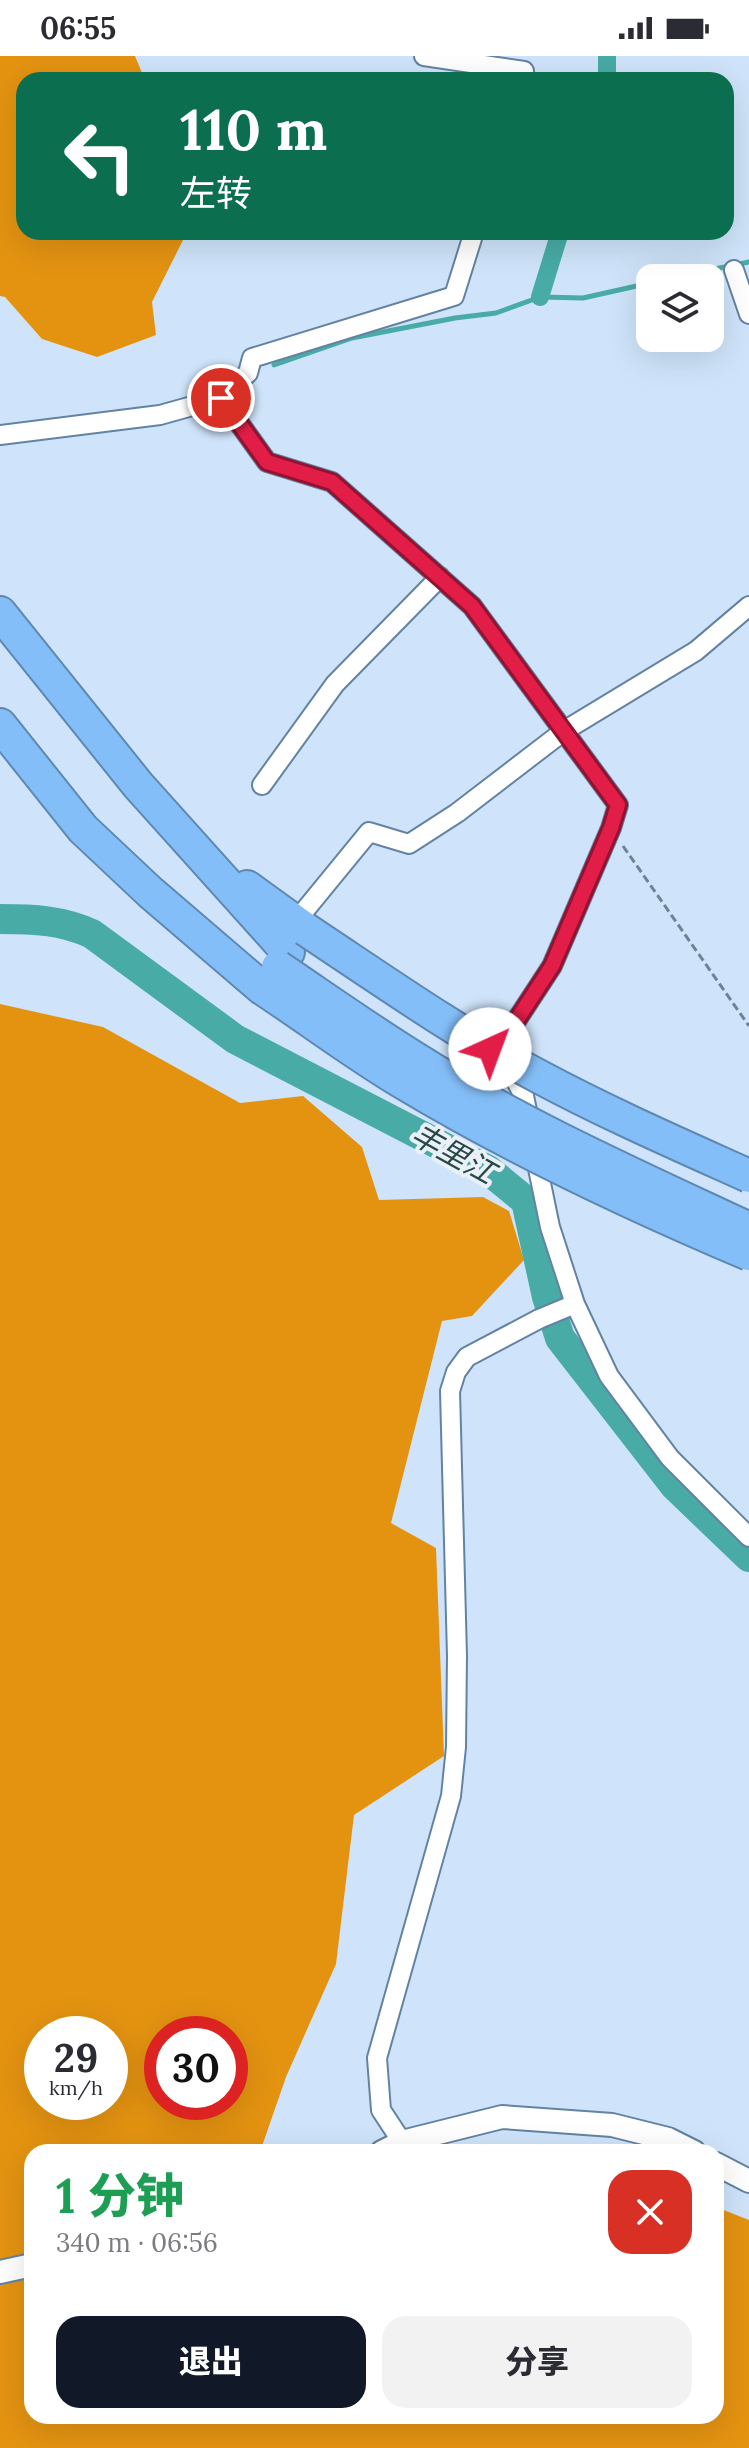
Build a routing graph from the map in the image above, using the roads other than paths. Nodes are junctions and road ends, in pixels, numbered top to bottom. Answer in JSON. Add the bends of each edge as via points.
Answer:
{"nodes":[{"id":1,"x":424,"y":56,"type":"edge"},
{"id":2,"x":525,"y":69,"type":"edge"},
{"id":3,"x":472,"y":240,"type":"edge"},
{"id":4,"x":734,"y":270,"type":"dead end"},
{"id":5,"x":749,"y":314,"type":"edge"},
{"id":6,"x":221,"y":398,"type":"junction"},
{"id":7,"x":0,"y":435,"type":"edge"},
{"id":8,"x":440,"y":577,"type":"junction"},
{"id":9,"x":749,"y":606,"type":"edge"},
{"id":10,"x":0,"y":613,"type":"edge"},
{"id":11,"x":0,"y":725,"type":"edge"},
{"id":12,"x":564,"y":731,"type":"junction"},
{"id":13,"x":262,"y":785,"type":"dead end"},
{"id":14,"x":287,"y":950,"type":"junction"},
{"id":15,"x":490,"y":1049,"type":"dead end"},
{"id":16,"x":517,"y":1083,"type":"dead end"},
{"id":17,"x":749,"y":1176,"type":"edge"},
{"id":18,"x":749,"y":1207,"type":"edge"},
{"id":19,"x":749,"y":1229,"type":"edge"},
{"id":20,"x":749,"y":1254,"type":"edge"},
{"id":21,"x":571,"y":1306,"type":"junction"},
{"id":22,"x":749,"y":1537,"type":"edge"},
{"id":23,"x":391,"y":2144,"type":"edge"},
{"id":24,"x":403,"y":2144,"type":"edge"},
{"id":25,"x":678,"y":2144,"type":"edge"},
{"id":26,"x":724,"y":2168,"type":"edge"},
{"id":27,"x":749,"y":2181,"type":"edge"},
{"id":28,"x":24,"y":2267,"type":"edge"},
{"id":29,"x":0,"y":2272,"type":"edge"}],
"edges":[{"from":1,"to":2,"type":"street"},
{"from":3,"to":6,"type":"street","via":[[454,296],[252,358],[248,373]]},
{"from":4,"to":5,"type":"street"},
{"from":6,"to":7,"type":"street","via":[[160,415]]},
{"from":6,"to":8,"type":"street","via":[[267,462],[332,482]]},
{"from":8,"to":12,"type":"street","via":[[472,606]]},
{"from":8,"to":13,"type":"street","via":[[335,684]]},
{"from":9,"to":12,"type":"street","via":[[696,651]]},
{"from":10,"to":14,"type":"highway","via":[[138,785]]},
{"from":11,"to":14,"type":"highway","via":[[83,829],[150,892]]},
{"from":12,"to":14,"type":"street","via":[[409,844],[369,832]]},
{"from":12,"to":15,"type":"street","via":[[618,805],[552,966],[516,1021]]},
{"from":14,"to":17,"type":"highway","bridge":true,"via":[[439,1018],[538,1076]]},
{"from":14,"to":18,"type":"highway","via":[[437,1052],[608,1142]]},
{"from":14,"to":19,"type":"highway","bridge":true,"via":[[416,1060],[613,1165]]},
{"from":14,"to":20,"type":"highway","bridge":true,"via":[[402,1082],[654,1214]]},
{"from":16,"to":21,"type":"street"},
{"from":21,"to":22,"type":"street","via":[[609,1376],[661,1446]]},
{"from":21,"to":23,"type":"street","via":[[467,1357],[450,1391],[457,1656],[453,1771],[451,1796],[377,2058],[381,2110]]},
{"from":24,"to":25,"type":"street","via":[[502,2117],[612,2125]]},
{"from":26,"to":27,"type":"street"},
{"from":28,"to":29,"type":"street"}]}
